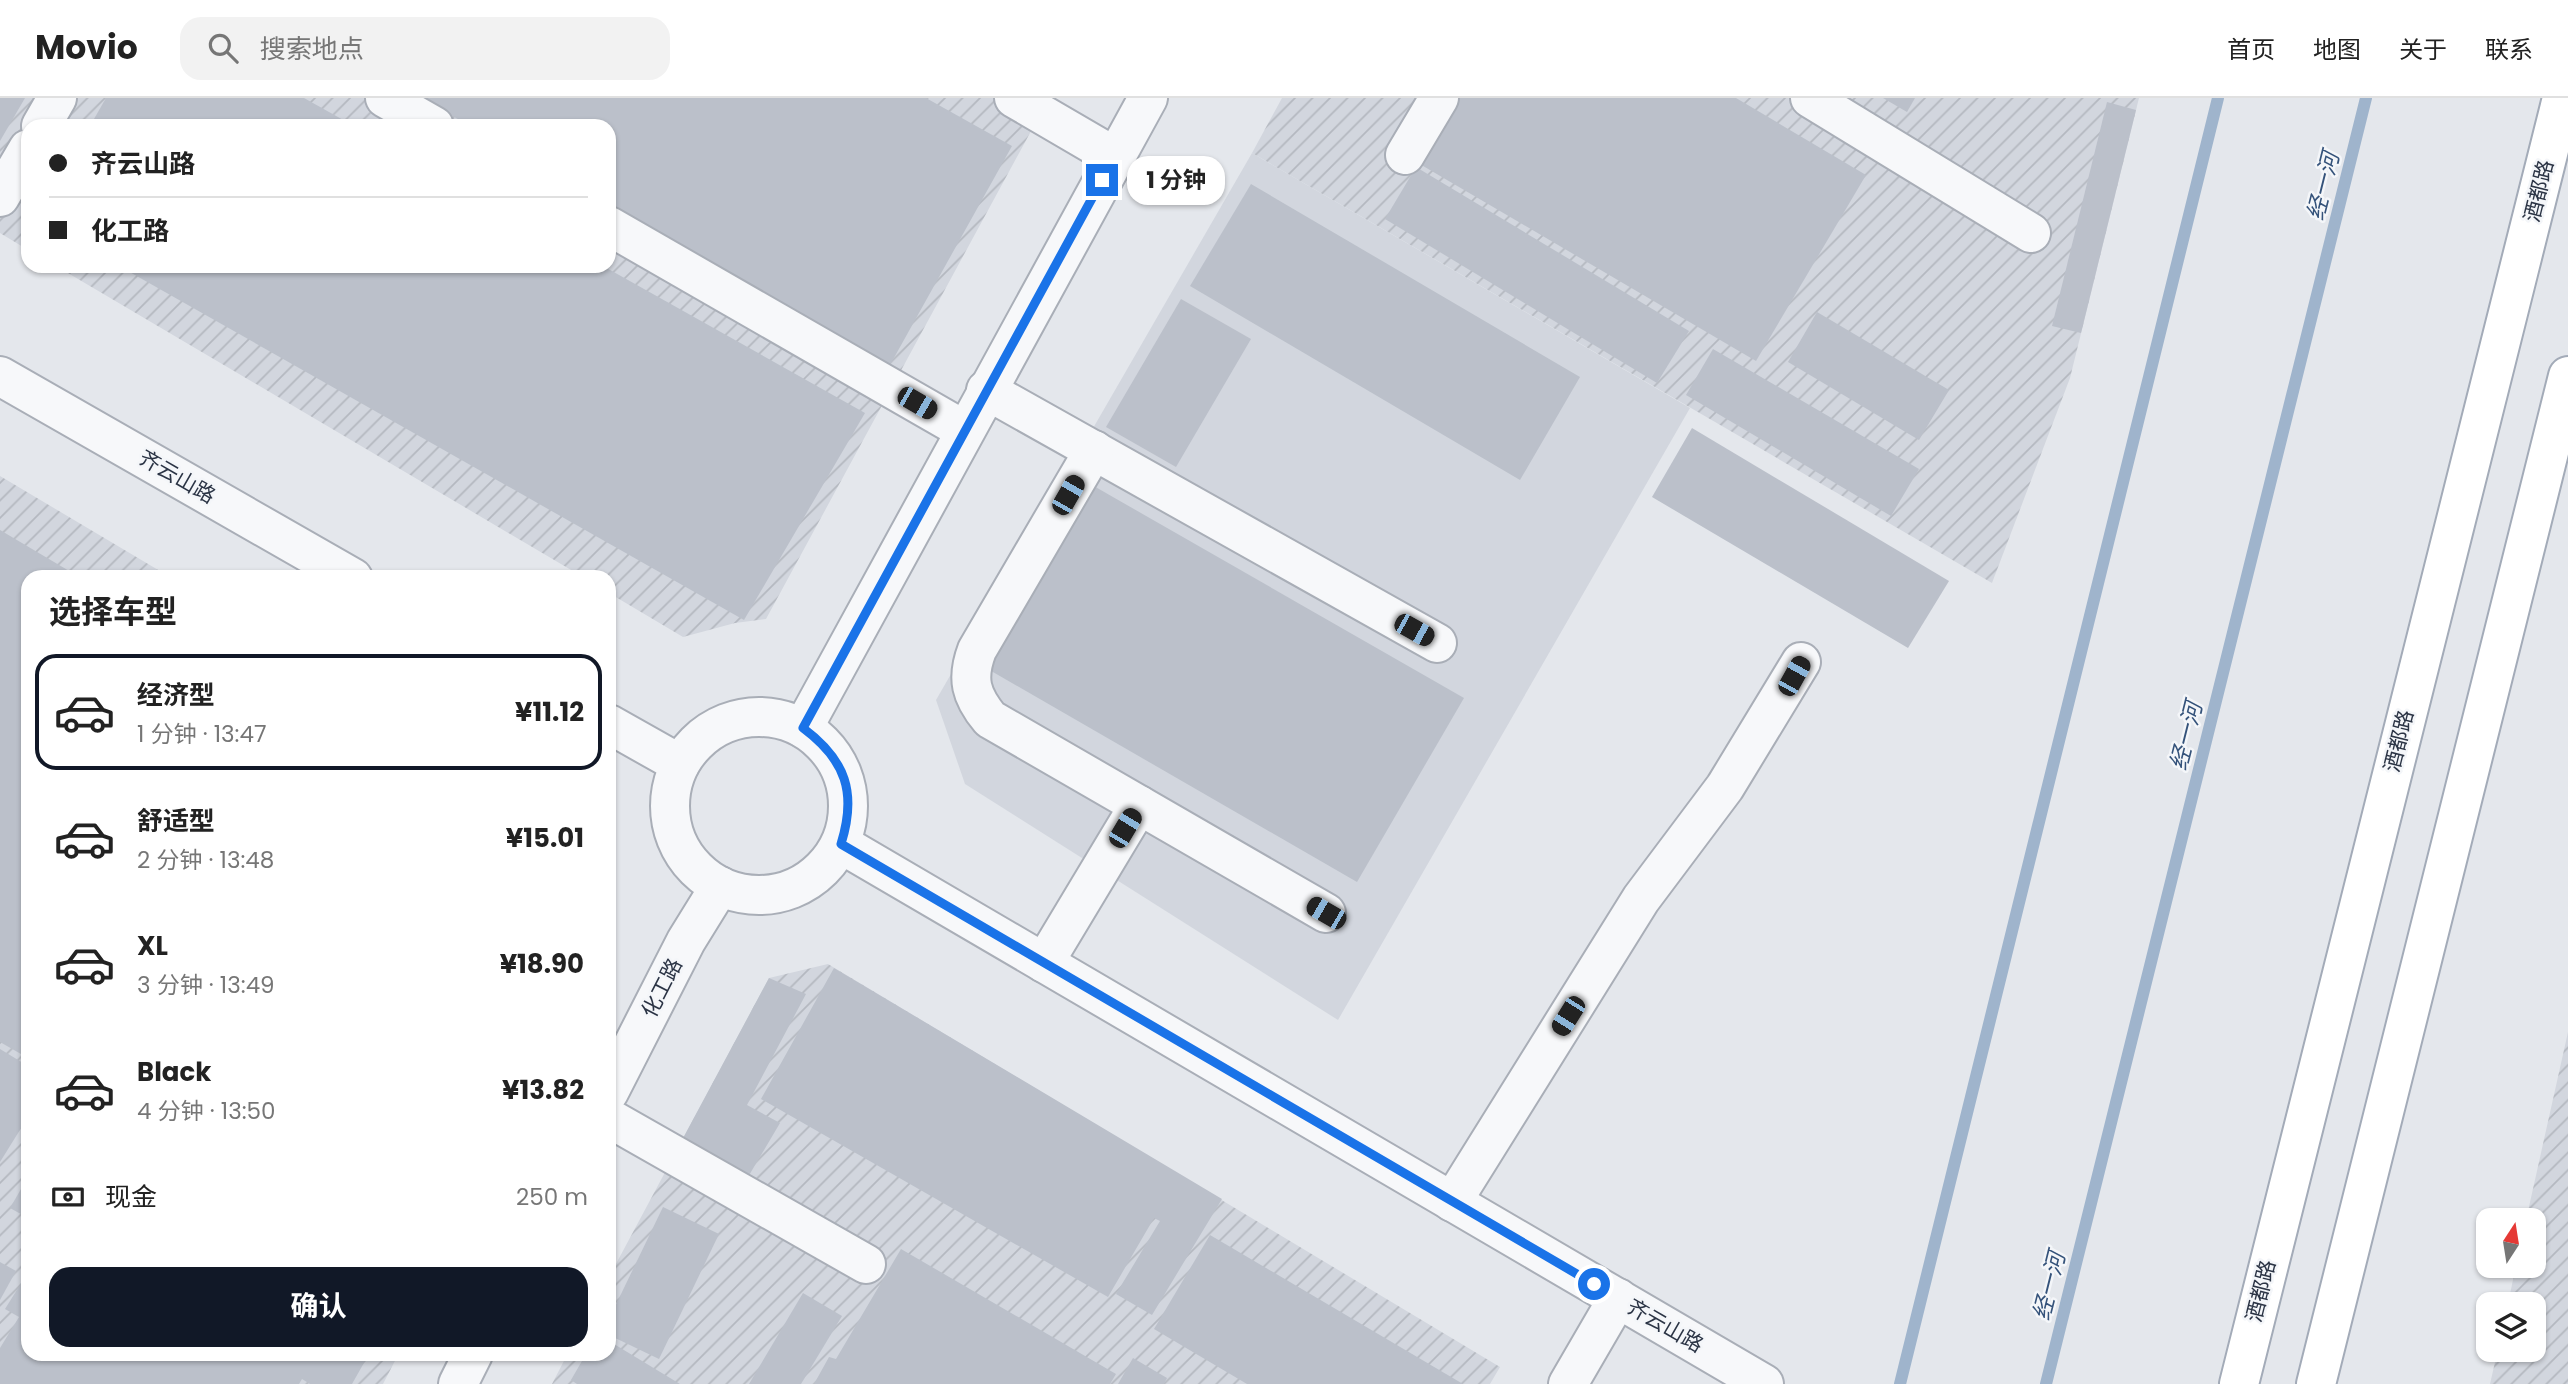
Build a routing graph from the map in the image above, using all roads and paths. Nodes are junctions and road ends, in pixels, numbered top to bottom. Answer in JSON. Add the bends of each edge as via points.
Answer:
{"nodes":[{"id":1,"x":57,"y":98,"type":"edge"},
{"id":2,"x":385,"y":98,"type":"edge"},
{"id":3,"x":1014,"y":98,"type":"edge"},
{"id":4,"x":1147,"y":98,"type":"edge"},
{"id":5,"x":1439,"y":98,"type":"edge"},
{"id":6,"x":1810,"y":98,"type":"edge"},
{"id":7,"x":2562,"y":98,"type":"edge"},
{"id":8,"x":45,"y":119,"type":"edge"},
{"id":9,"x":422,"y":119,"type":"edge"},
{"id":10,"x":1405,"y":155,"type":"dead end"},
{"id":11,"x":1115,"y":157,"type":"junction"},
{"id":12,"x":21,"y":161,"type":"edge"},
{"id":13,"x":0,"y":197,"type":"edge"},
{"id":14,"x":616,"y":230,"type":"edge"},
{"id":15,"x":2031,"y":233,"type":"dead end"},
{"id":16,"x":0,"y":376,"type":"edge"},
{"id":17,"x":2568,"y":376,"type":"edge"},
{"id":18,"x":986,"y":390,"type":"junction"},
{"id":19,"x":964,"y":430,"type":"junction"},
{"id":20,"x":1094,"y":450,"type":"junction"},
{"id":21,"x":339,"y":570,"type":"edge"},
{"id":22,"x":1437,"y":643,"type":"dead end"},
{"id":23,"x":1801,"y":662,"type":"dead end"},
{"id":24,"x":616,"y":728,"type":"edge"},
{"id":25,"x":803,"y":728,"type":"junction"},
{"id":26,"x":680,"y":764,"type":"junction"},
{"id":27,"x":1139,"y":805,"type":"junction"},
{"id":28,"x":841,"y":844,"type":"junction"},
{"id":29,"x":720,"y":886,"type":"junction"},
{"id":30,"x":1326,"y":913,"type":"dead end"},
{"id":31,"x":1044,"y":963,"type":"junction"},
{"id":32,"x":616,"y":1078,"type":"edge"},
{"id":33,"x":616,"y":1122,"type":"edge"},
{"id":34,"x":1452,"y":1202,"type":"junction"},
{"id":35,"x":866,"y":1264,"type":"dead end"},
{"id":36,"x":1618,"y":1298,"type":"junction"},
{"id":37,"x":470,"y":1361,"type":"edge"},
{"id":38,"x":458,"y":1384,"type":"edge"},
{"id":39,"x":1568,"y":1384,"type":"edge"},
{"id":40,"x":1765,"y":1384,"type":"edge"},
{"id":41,"x":2239,"y":1384,"type":"edge"},
{"id":42,"x":2316,"y":1384,"type":"edge"}],
"edges":[{"from":1,"to":8,"type":"street"},
{"from":2,"to":9,"type":"street"},
{"from":3,"to":11,"type":"street"},
{"from":4,"to":11,"type":"street"},
{"from":5,"to":10,"type":"street"},
{"from":6,"to":15,"type":"street"},
{"from":7,"to":41,"type":"main road","name":"酒都路"},
{"from":11,"to":18,"type":"street"},
{"from":12,"to":13,"type":"street"},
{"from":14,"to":19,"type":"street"},
{"from":16,"to":21,"type":"street","name":"齐云山路"},
{"from":17,"to":42,"type":"main road"},
{"from":18,"to":19,"type":"street"},
{"from":18,"to":20,"type":"street"},
{"from":19,"to":25,"type":"street"},
{"from":20,"to":22,"type":"street"},
{"from":20,"to":27,"type":"street","via":[[977,650],[970,688],[990,719]]},
{"from":23,"to":34,"type":"street","via":[[1724,787],[1641,899]]},
{"from":24,"to":26,"type":"street"},
{"from":25,"to":26,"type":"street","via":[[764,717],[724,724],[699,741]]},
{"from":25,"to":28,"type":"street","via":[[821,741],[845,778],[848,812]]},
{"from":26,"to":29,"type":"street","via":[[672,786],[674,833],[684,855]]},
{"from":27,"to":30,"type":"street"},
{"from":27,"to":31,"type":"street"},
{"from":28,"to":29,"type":"street","via":[[824,868],[802,884],[775,894],[747,895]]},
{"from":28,"to":31,"type":"street","name":"齐云山路"},
{"from":29,"to":32,"type":"street","name":"化工路"},
{"from":31,"to":34,"type":"street","name":"齐云山路"},
{"from":33,"to":35,"type":"street"},
{"from":34,"to":36,"type":"street","name":"齐云山路"},
{"from":36,"to":39,"type":"street"},
{"from":36,"to":40,"type":"street","name":"齐云山路"},
{"from":37,"to":38,"type":"street"}]}
